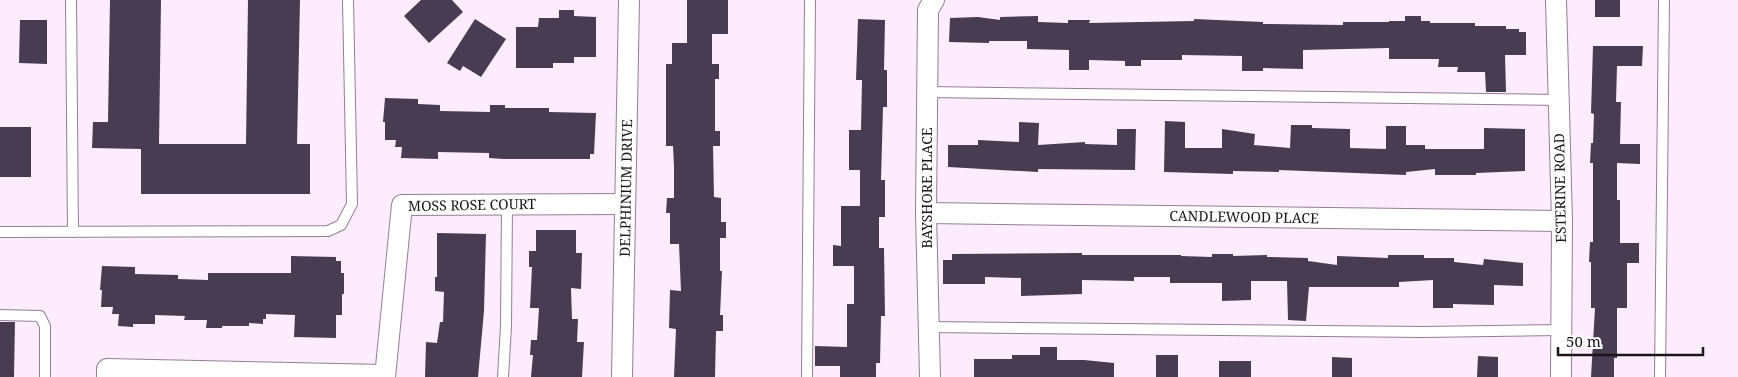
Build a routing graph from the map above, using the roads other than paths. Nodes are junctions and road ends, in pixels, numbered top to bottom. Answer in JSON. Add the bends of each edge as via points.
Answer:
{"nodes":[{"id":1,"x":71,"y":0,"type":"edge"},
{"id":2,"x":348,"y":0,"type":"edge"},
{"id":3,"x":629,"y":0,"type":"edge"},
{"id":4,"x":810,"y":0,"type":"edge"},
{"id":5,"x":934,"y":0,"type":"edge"},
{"id":6,"x":1556,"y":0,"type":"edge"},
{"id":7,"x":1664,"y":0,"type":"edge"},
{"id":8,"x":927,"y":92,"type":"junction"},
{"id":9,"x":1559,"y":100,"type":"junction"},
{"id":10,"x":507,"y":204,"type":"junction"},
{"id":11,"x":625,"y":204,"type":"junction"},
{"id":12,"x":926,"y":213,"type":"junction"},
{"id":13,"x":1562,"y":221,"type":"junction"},
{"id":14,"x":0,"y":232,"type":"edge"},
{"id":15,"x":73,"y":232,"type":"junction"},
{"id":16,"x":0,"y":315,"type":"edge"},
{"id":17,"x":929,"y":327,"type":"junction"},
{"id":18,"x":1561,"y":330,"type":"junction"},
{"id":19,"x":385,"y":376,"type":"edge"},
{"id":20,"x":44,"y":377,"type":"edge"},
{"id":21,"x":107,"y":377,"type":"edge"},
{"id":22,"x":504,"y":377,"type":"edge"},
{"id":23,"x":622,"y":377,"type":"edge"},
{"id":24,"x":807,"y":377,"type":"edge"},
{"id":25,"x":930,"y":377,"type":"edge"},
{"id":26,"x":1561,"y":377,"type":"edge"},
{"id":27,"x":1660,"y":377,"type":"edge"}],
"edges":[{"from":1,"to":15,"type":"lane"},
{"from":2,"to":15,"type":"lane","via":[[352,204],[341,225],[328,231]]},
{"from":3,"to":11,"type":"street","name":"DELPHINIUM DRIVE"},
{"from":4,"to":24,"type":"lane"},
{"from":5,"to":8,"type":"street","name":"BAYSHORE PLACE","via":[[928,10]]},
{"from":6,"to":9,"type":"street","name":"ESTERINE ROAD"},
{"from":7,"to":27,"type":"lane"},
{"from":8,"to":9,"type":"lane"},
{"from":8,"to":12,"type":"street","name":"BAYSHORE PLACE"},
{"from":9,"to":13,"type":"street","name":"ESTERINE ROAD"},
{"from":10,"to":11,"type":"street","name":"MOSS ROSE COURT"},
{"from":10,"to":19,"type":"street","name":"MOSS ROSE COURT","via":[[402,205]]},
{"from":10,"to":22,"type":"lane"},
{"from":11,"to":23,"type":"street","name":"DELPHINIUM DRIVE"},
{"from":12,"to":13,"type":"street","name":"CANDLEWOOD PLACE"},
{"from":12,"to":17,"type":"street","name":"BAYSHORE PLACE"},
{"from":13,"to":18,"type":"street","name":"ESTERINE ROAD"},
{"from":14,"to":15,"type":"lane"},
{"from":16,"to":20,"type":"lane","via":[[40,316],[45,326]]},
{"from":17,"to":18,"type":"lane","via":[[1423,332]]},
{"from":17,"to":25,"type":"street","name":"BAYSHORE PLACE"},
{"from":18,"to":26,"type":"street","name":"ESTERINE ROAD"},
{"from":19,"to":21,"type":"street","via":[[107,369]]}]}
